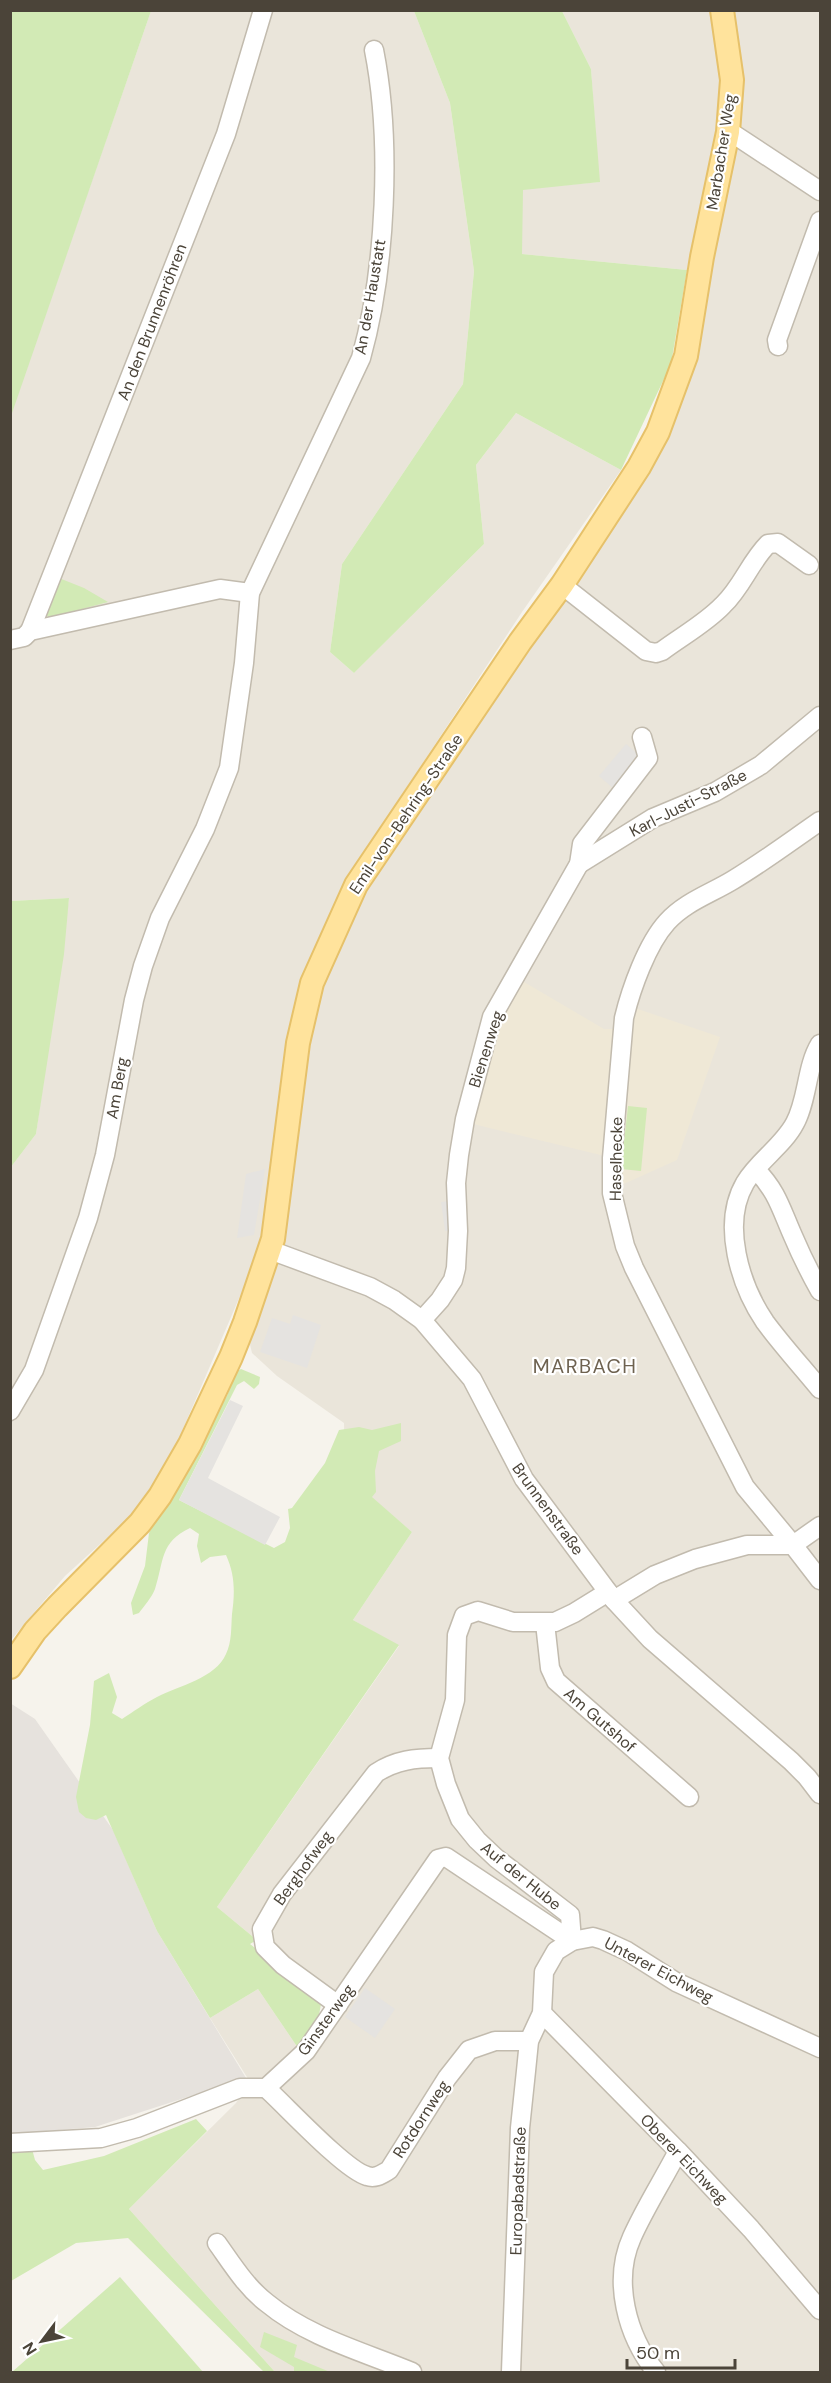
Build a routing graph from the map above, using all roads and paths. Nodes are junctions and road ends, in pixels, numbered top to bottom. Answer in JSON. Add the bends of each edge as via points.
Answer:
{"nodes":[{"id":1,"x":263,"y":10,"type":"edge"},
{"id":2,"x":722,"y":10,"type":"edge"},
{"id":3,"x":374,"y":50,"type":"dead end"},
{"id":4,"x":728,"y":132,"type":"junction"},
{"id":5,"x":820,"y":191,"type":"edge"},
{"id":6,"x":820,"y":221,"type":"edge"},
{"id":7,"x":702,"y":257,"type":"joint"},
{"id":8,"x":778,"y":346,"type":"dead end"},
{"id":9,"x":809,"y":565,"type":"dead end"},
{"id":10,"x":562,"y":585,"type":"junction"},
{"id":11,"x":250,"y":593,"type":"junction"},
{"id":12,"x":30,"y":631,"type":"junction"},
{"id":13,"x":10,"y":640,"type":"edge"},
{"id":14,"x":820,"y":716,"type":"edge"},
{"id":15,"x":642,"y":737,"type":"dead end"},
{"id":16,"x":229,"y":768,"type":"joint"},
{"id":17,"x":820,"y":821,"type":"edge"},
{"id":18,"x":579,"y":864,"type":"junction"},
{"id":19,"x":820,"y":1044,"type":"edge"},
{"id":20,"x":756,"y":1170,"type":"junction"},
{"id":21,"x":270,"y":1250,"type":"junction"},
{"id":22,"x":820,"y":1291,"type":"edge"},
{"id":23,"x":422,"y":1320,"type":"junction"},
{"id":24,"x":820,"y":1389,"type":"edge"},
{"id":25,"x":10,"y":1411,"type":"edge"},
{"id":26,"x":820,"y":1526,"type":"edge"},
{"id":27,"x":793,"y":1545,"type":"junction"},
{"id":28,"x":820,"y":1580,"type":"edge"},
{"id":29,"x":611,"y":1596,"type":"junction"},
{"id":30,"x":545,"y":1623,"type":"junction"},
{"id":31,"x":10,"y":1667,"type":"edge"},
{"id":32,"x":439,"y":1758,"type":"junction"},
{"id":33,"x":820,"y":1794,"type":"edge"},
{"id":34,"x":689,"y":1797,"type":"dead end"},
{"id":35,"x":572,"y":1941,"type":"junction"},
{"id":36,"x":338,"y":2005,"type":"junction"},
{"id":37,"x":542,"y":2013,"type":"junction"},
{"id":38,"x":529,"y":2041,"type":"junction"},
{"id":39,"x":820,"y":2048,"type":"edge"},
{"id":40,"x":266,"y":2088,"type":"junction"},
{"id":41,"x":10,"y":2143,"type":"edge"},
{"id":42,"x":678,"y":2151,"type":"junction"},
{"id":43,"x":217,"y":2242,"type":"dead end"},
{"id":44,"x":820,"y":2310,"type":"edge"},
{"id":45,"x":412,"y":2373,"type":"edge"},
{"id":46,"x":510,"y":2373,"type":"edge"},
{"id":47,"x":656,"y":2373,"type":"edge"}],
"edges":[{"from":1,"to":12,"type":"street","name":"An den Brunnenröhren","via":[[226,134]]},
{"from":2,"to":4,"type":"main road","name":"Marbacher Weg","via":[[732,80]]},
{"from":3,"to":11,"type":"street","name":"An der Haustatt","via":[[381,86],[382,221],[365,342],[361,358]]},
{"from":4,"to":5,"type":"street"},
{"from":4,"to":7,"type":"main road","name":"Marbacher Weg"},
{"from":6,"to":8,"type":"street"},
{"from":7,"to":10,"type":"main road","name":"Emil-von-Behring-Straße","via":[[686,356],[658,432]]},
{"from":9,"to":10,"type":"street","via":[[778,543],[768,544],[723,606],[656,653],[646,651]]},
{"from":10,"to":21,"type":"main road","name":"Emil-von-Behring-Straße","via":[[359,879],[320,960],[298,1042]]},
{"from":11,"to":12,"type":"street","via":[[220,589]]},
{"from":11,"to":16,"type":"street","name":"An der Haustatt"},
{"from":12,"to":13,"type":"street","via":[[24,637]]},
{"from":14,"to":18,"type":"street","name":"Karl-Justi-Straße","via":[[761,765],[715,792],[653,818]]},
{"from":15,"to":18,"type":"street","name":"Bienenweg","via":[[648,758],[582,844]]},
{"from":16,"to":25,"type":"street","name":"Am Berg","via":[[146,956],[88,1218],[34,1370]]},
{"from":17,"to":27,"type":"street","name":"Haselhecke","via":[[731,881],[686,905],[654,940],[628,999],[624,1018],[612,1158],[612,1193],[634,1268],[745,1487]]},
{"from":18,"to":23,"type":"street","name":"Bienenweg","via":[[492,1017],[459,1155],[456,1268],[440,1300]]},
{"from":19,"to":20,"type":"street","via":[[795,1123]]},
{"from":20,"to":22,"type":"street","via":[[781,1204]]},
{"from":20,"to":24,"type":"street","via":[[746,1182],[736,1212],[735,1245],[742,1271],[765,1321]]},
{"from":21,"to":23,"type":"street","name":"Brunnenstraße","via":[[369,1287]]},
{"from":21,"to":31,"type":"main road","name":"Emil-von-Behring-Straße","via":[[231,1357],[171,1479],[140,1522],[35,1631]]},
{"from":23,"to":29,"type":"street","name":"Brunnenstraße","via":[[472,1379],[524,1479]]},
{"from":26,"to":27,"type":"street"},
{"from":27,"to":28,"type":"street","name":"Haselhecke"},
{"from":27,"to":29,"type":"street","via":[[747,1545],[695,1559]]},
{"from":29,"to":30,"type":"street"},
{"from":29,"to":33,"type":"street","name":"Brunnenstraße","via":[[650,1639],[807,1777]]},
{"from":30,"to":32,"type":"street","via":[[513,1622],[478,1611],[464,1616],[457,1635],[455,1700]]},
{"from":30,"to":34,"type":"street","name":"Am Gutshof","via":[[550,1668],[556,1680]]},
{"from":32,"to":35,"type":"street","name":"Auf der Hube","via":[[460,1819],[496,1858],[570,1915]]},
{"from":32,"to":36,"type":"street","name":"Berghofweg","via":[[414,1758],[390,1764],[376,1773],[295,1875],[262,1929],[265,1947]]},
{"from":35,"to":36,"type":"street","name":"Ginsterweg","via":[[446,1857],[438,1859]]},
{"from":35,"to":37,"type":"street","via":[[556,1951],[544,1972]]},
{"from":35,"to":39,"type":"street","name":"Unterer Eichweg","via":[[593,1937],[603,1940],[676,1982]]},
{"from":36,"to":40,"type":"street","name":"Ginsterweg","via":[[306,2052]]},
{"from":37,"to":38,"type":"street","name":"Europabadstraße"},
{"from":37,"to":42,"type":"street","name":"Oberer Eichweg"},
{"from":38,"to":40,"type":"street","name":"Rotdornweg","via":[[495,2041],[469,2050],[389,2170],[373,2177],[348,2163]]},
{"from":38,"to":46,"type":"street","name":"Europabadstraße","via":[[520,2128]]},
{"from":40,"to":41,"type":"street","via":[[240,2088],[110,2136]]},
{"from":42,"to":44,"type":"street","name":"Oberer Eichweg"},
{"from":42,"to":47,"type":"street","via":[[631,2238],[624,2261],[622,2282],[628,2320]]},
{"from":43,"to":45,"type":"street","via":[[240,2275],[294,2324]]}]}
